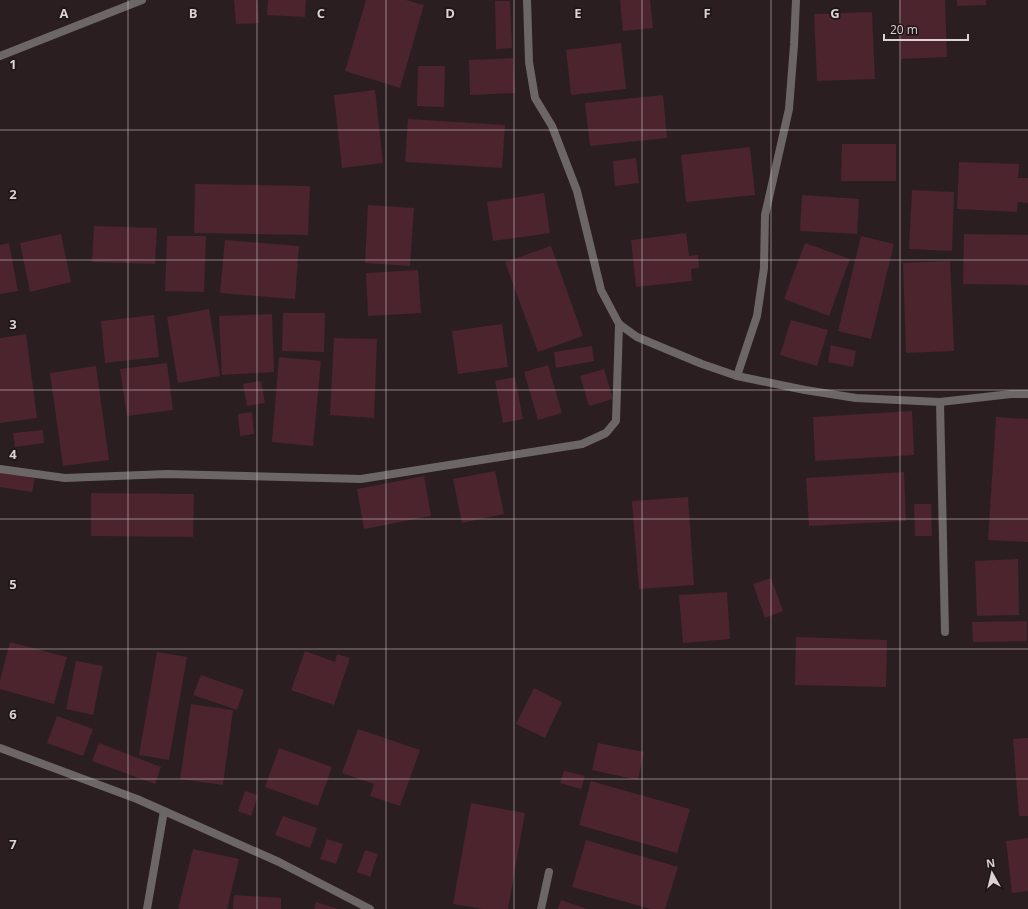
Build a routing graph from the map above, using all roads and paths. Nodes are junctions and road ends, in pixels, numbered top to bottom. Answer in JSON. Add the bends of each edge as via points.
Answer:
{"nodes":[{"id":1,"x":142,"y":0,"type":"edge"},
{"id":2,"x":527,"y":0,"type":"edge"},
{"id":3,"x":796,"y":0,"type":"edge"},
{"id":4,"x":0,"y":56,"type":"edge"},
{"id":5,"x":619,"y":324,"type":"junction"},
{"id":6,"x":737,"y":376,"type":"junction"},
{"id":7,"x":1028,"y":394,"type":"edge"},
{"id":8,"x":940,"y":402,"type":"junction"},
{"id":9,"x":0,"y":469,"type":"edge"},
{"id":10,"x":945,"y":632,"type":"dead end"},
{"id":11,"x":0,"y":748,"type":"edge"},
{"id":12,"x":164,"y":811,"type":"junction"},
{"id":13,"x":549,"y":872,"type":"dead end"},
{"id":14,"x":147,"y":909,"type":"edge"},
{"id":15,"x":370,"y":909,"type":"edge"},
{"id":16,"x":541,"y":909,"type":"edge"}],
"edges":[{"from":1,"to":4,"type":"street"},
{"from":2,"to":5,"type":"street","via":[[529,62],[535,98],[552,126],[577,191],[601,290]]},
{"from":3,"to":6,"type":"street","via":[[789,109],[765,215],[764,268],[758,316]]},
{"from":5,"to":6,"type":"street","via":[[638,337]]},
{"from":5,"to":9,"type":"street","via":[[616,421],[606,433],[582,444],[361,479],[167,474],[66,478]]},
{"from":6,"to":8,"type":"street","via":[[856,398]]},
{"from":7,"to":8,"type":"street"},
{"from":8,"to":10,"type":"street"},
{"from":11,"to":12,"type":"street"},
{"from":12,"to":14,"type":"street"},
{"from":12,"to":15,"type":"street","via":[[279,862]]},
{"from":13,"to":16,"type":"street"}]}
